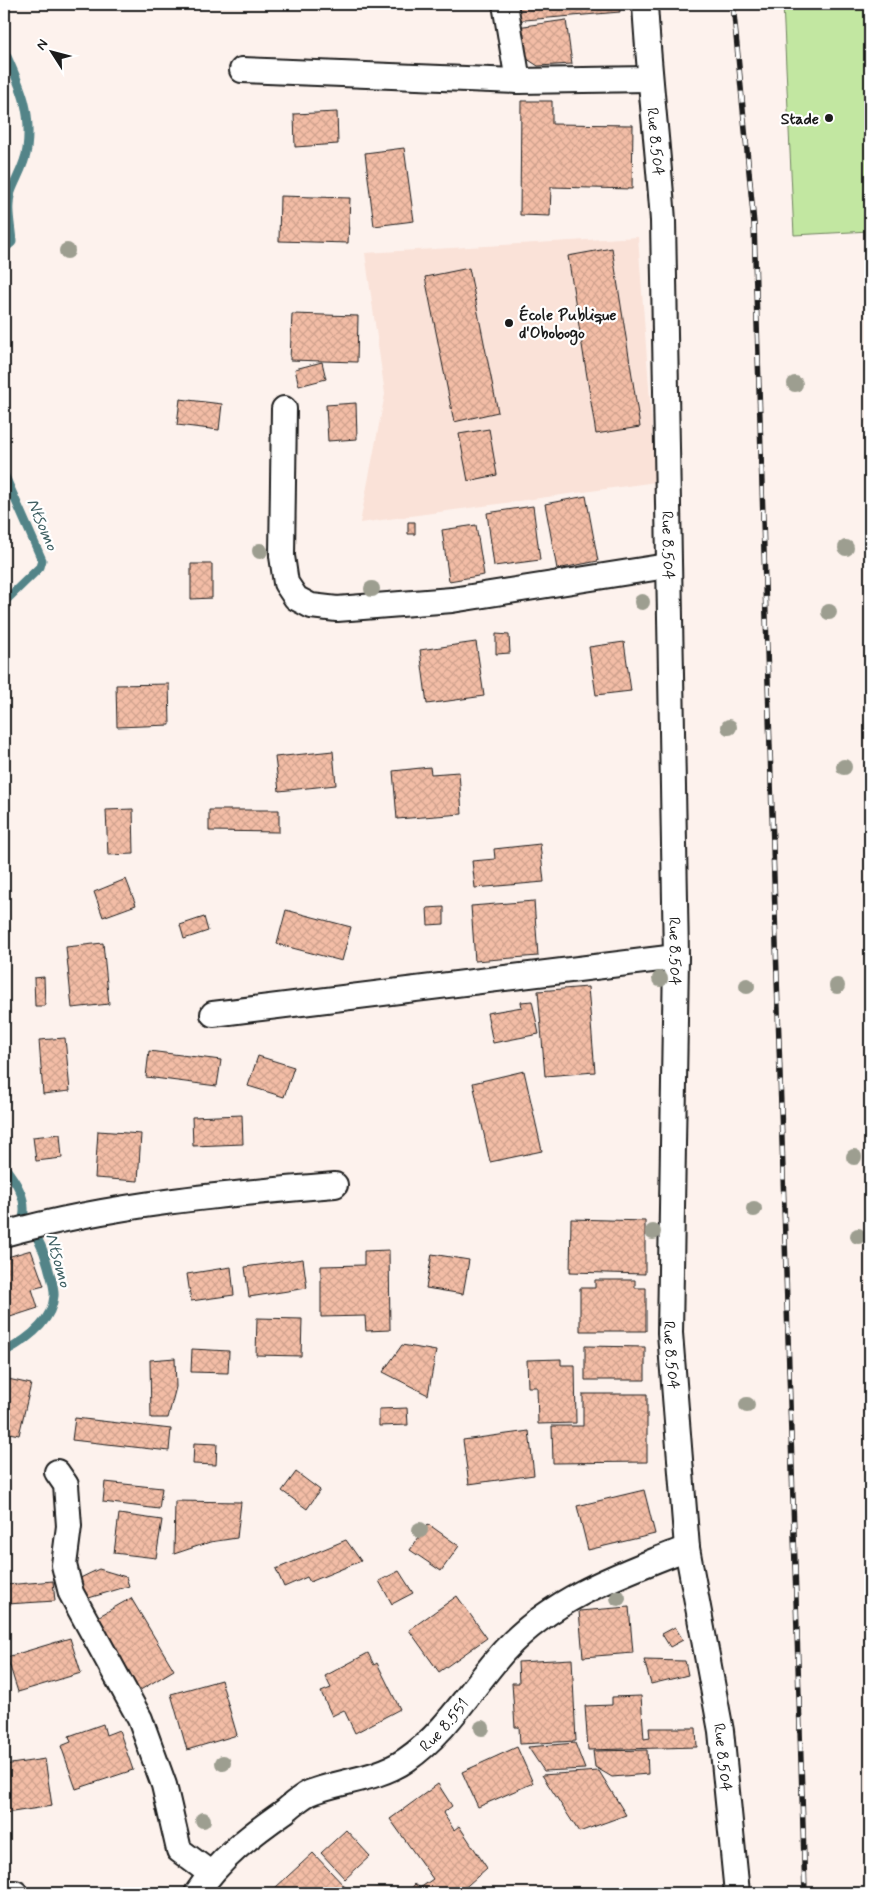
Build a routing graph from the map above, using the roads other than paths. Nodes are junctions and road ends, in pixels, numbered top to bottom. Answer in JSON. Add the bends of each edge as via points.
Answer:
{"nodes":[{"id":1,"x":504,"y":4,"type":"edge"},
{"id":2,"x":645,"y":4,"type":"edge"},
{"id":3,"x":242,"y":70,"type":"dead end"},
{"id":4,"x":649,"y":79,"type":"junction"},
{"id":5,"x":518,"y":81,"type":"junction"},
{"id":6,"x":284,"y":409,"type":"dead end"},
{"id":7,"x":667,"y":566,"type":"junction"},
{"id":8,"x":676,"y":957,"type":"junction"},
{"id":9,"x":213,"y":1014,"type":"dead end"},
{"id":10,"x":335,"y":1185,"type":"dead end"},
{"id":11,"x":4,"y":1234,"type":"edge"},
{"id":12,"x":57,"y":1472,"type":"dead end"},
{"id":13,"x":687,"y":1548,"type":"junction"},
{"id":14,"x":210,"y":1873,"type":"junction"},
{"id":15,"x":10,"y":1893,"type":"edge"},
{"id":16,"x":15,"y":1893,"type":"edge"},
{"id":17,"x":197,"y":1893,"type":"edge"},
{"id":18,"x":737,"y":1893,"type":"edge"}],
"edges":[{"from":1,"to":5,"type":"street"},
{"from":2,"to":4,"type":"street","name":"Rue 8.504"},
{"from":3,"to":5,"type":"street"},
{"from":4,"to":5,"type":"street"},
{"from":4,"to":7,"type":"street","name":"Rue 8.504","via":[[657,130],[663,221]]},
{"from":6,"to":7,"type":"street","via":[[282,556],[286,583],[296,598],[311,606],[337,609],[452,600]]},
{"from":7,"to":8,"type":"street","name":"Rue 8.504"},
{"from":8,"to":9,"type":"street"},
{"from":8,"to":13,"type":"street","name":"Rue 8.504","via":[[670,1333]]},
{"from":10,"to":11,"type":"street","via":[[230,1193],[124,1208]]},
{"from":12,"to":14,"type":"street","via":[[66,1485],[69,1526],[64,1565],[71,1594],[140,1719],[164,1784],[178,1850]]},
{"from":13,"to":14,"type":"street","name":"Rue 8.551","via":[[593,1586],[544,1614],[505,1650],[427,1744],[404,1762],[308,1794],[258,1830]]},
{"from":13,"to":18,"type":"street","name":"Rue 8.504","via":[[721,1731]]},
{"from":14,"to":17,"type":"street","name":"Rue 8.551"},
{"from":15,"to":16,"type":"street"}]}
